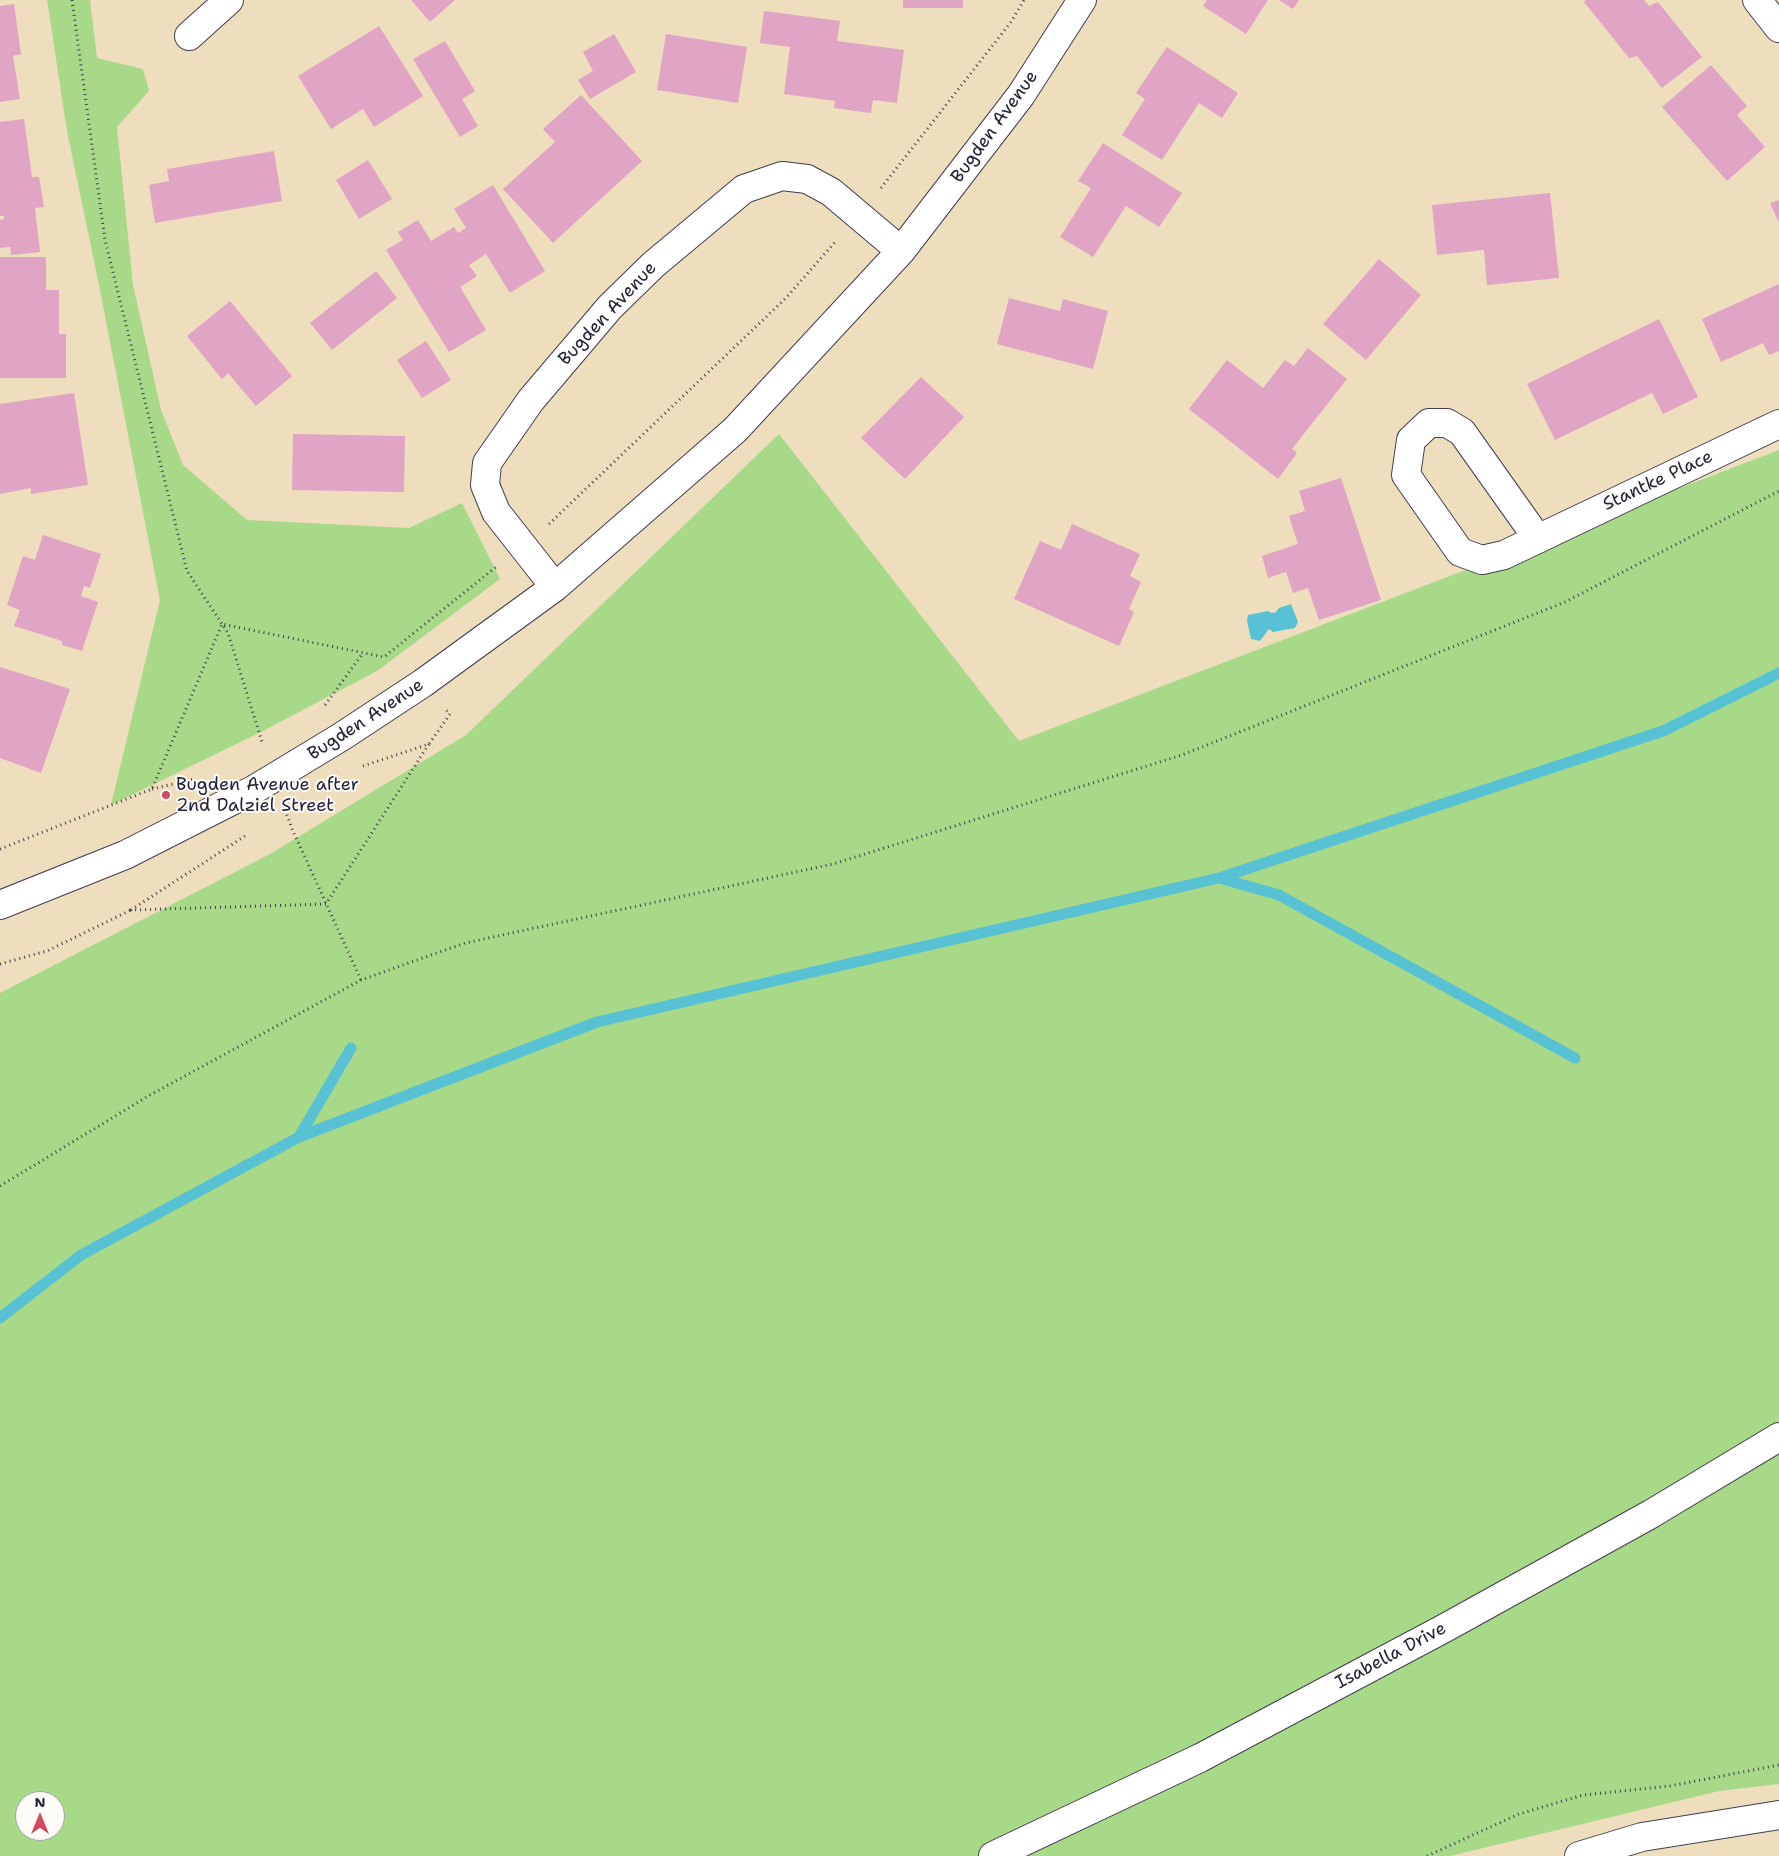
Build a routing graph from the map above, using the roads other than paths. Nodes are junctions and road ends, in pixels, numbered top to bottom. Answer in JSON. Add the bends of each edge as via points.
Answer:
{"nodes":[{"id":1,"x":229,"y":0,"type":"edge"},
{"id":2,"x":1082,"y":0,"type":"edge"},
{"id":3,"x":1757,"y":0,"type":"edge"},
{"id":4,"x":1779,"y":28,"type":"edge"},
{"id":5,"x":189,"y":36,"type":"dead end"},
{"id":6,"x":901,"y":251,"type":"junction"},
{"id":7,"x":1779,"y":424,"type":"edge"},
{"id":8,"x":1538,"y":539,"type":"junction"},
{"id":9,"x":555,"y":587,"type":"junction"},
{"id":10,"x":0,"y":905,"type":"edge"},
{"id":11,"x":1779,"y":1437,"type":"edge"},
{"id":12,"x":1779,"y":1815,"type":"edge"},
{"id":13,"x":993,"y":1856,"type":"edge"},
{"id":14,"x":1579,"y":1856,"type":"edge"}],
"edges":[{"from":1,"to":5,"type":"street"},
{"from":2,"to":6,"type":"street","name":"Bugden Avenue","via":[[1021,95]]},
{"from":3,"to":4,"type":"street"},
{"from":6,"to":9,"type":"street","name":"Bugden Avenue","via":[[735,430]]},
{"from":6,"to":9,"type":"street","name":"Bugden Avenue","via":[[831,192],[807,179],[782,176],[744,189],[646,271],[610,307],[531,400],[487,463],[485,485],[496,512]]},
{"from":7,"to":8,"type":"street","name":"Stantke Place"},
{"from":8,"to":8,"type":"street","name":"Stantke Place","via":[[1504,555],[1482,560],[1460,552],[1406,475],[1411,440],[1429,423],[1447,423],[1462,432]]},
{"from":9,"to":10,"type":"street","name":"Bugden Avenue","bridge":true,"via":[[424,683],[342,737],[255,788],[125,855]]},
{"from":11,"to":13,"type":"street","name":"Isabella Drive","via":[[1651,1514],[1443,1629],[1200,1758]]},
{"from":12,"to":14,"type":"street","via":[[1642,1837]]}]}
